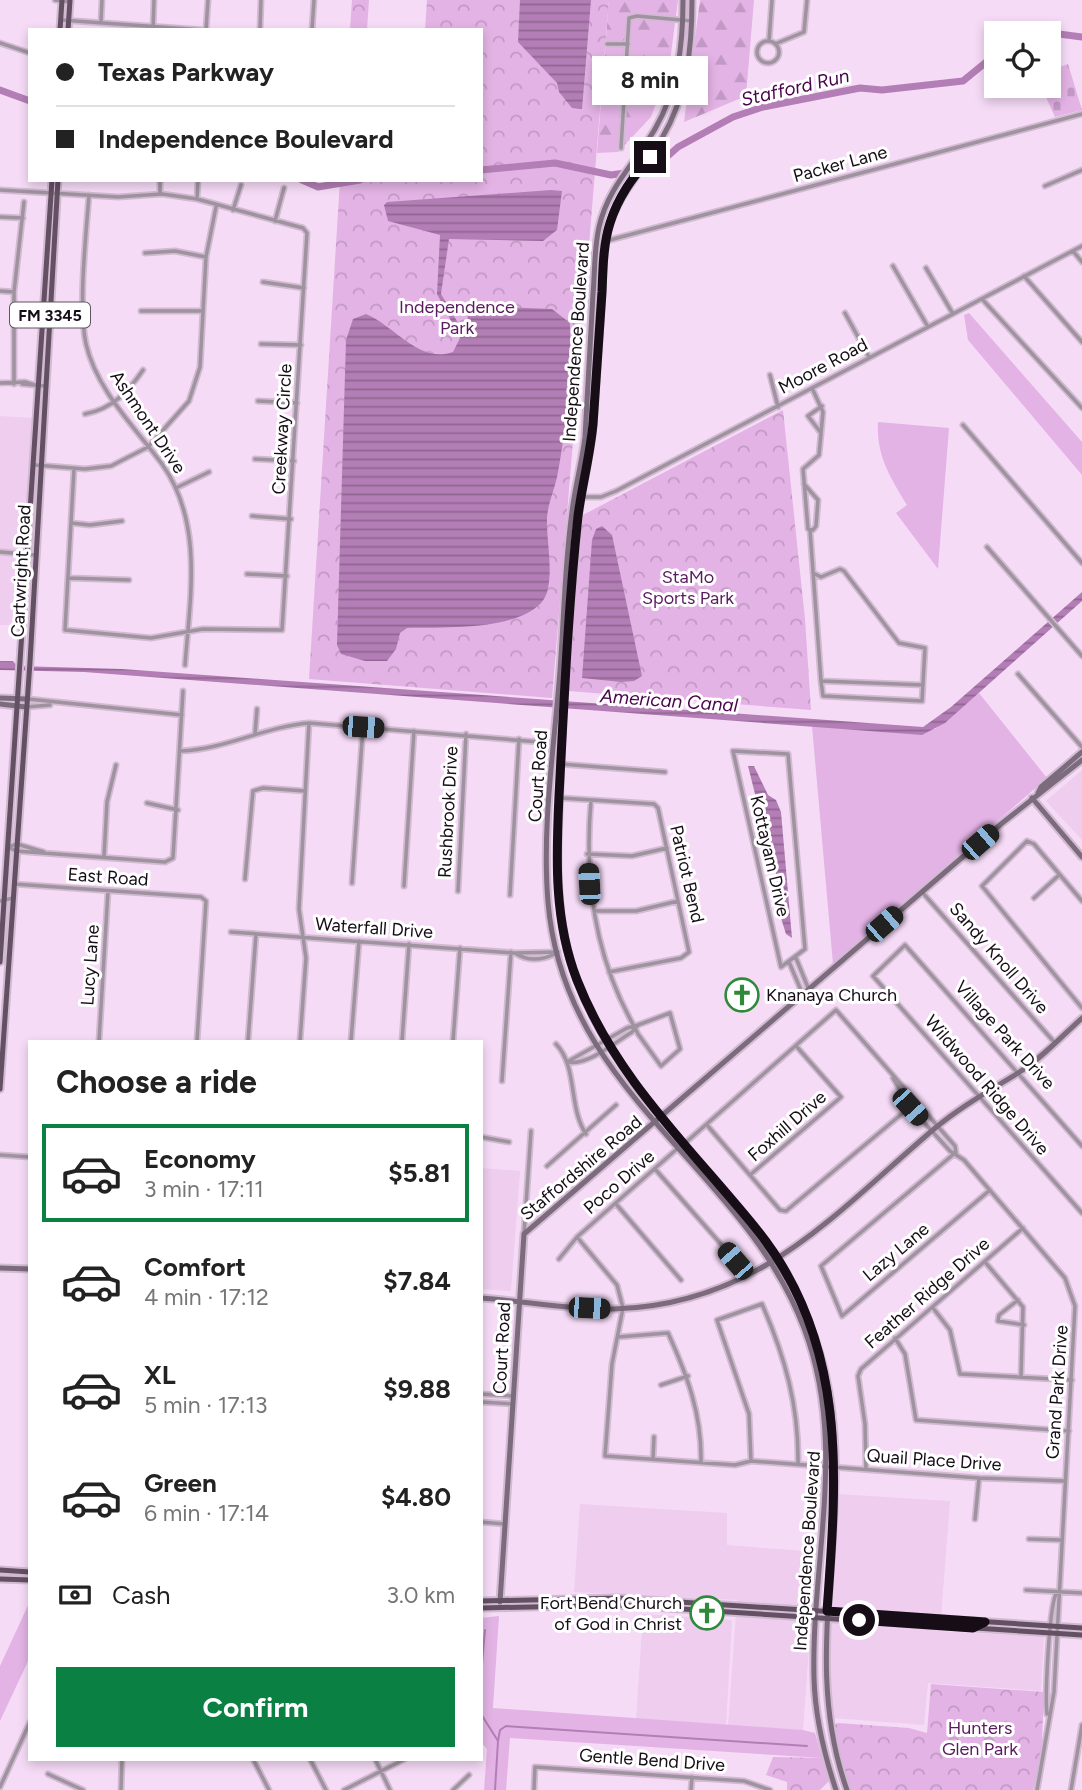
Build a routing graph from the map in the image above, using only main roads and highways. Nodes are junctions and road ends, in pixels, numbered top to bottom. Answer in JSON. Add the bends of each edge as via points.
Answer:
{"nodes":[{"id":1,"x":683,"y":0,"type":"edge"},
{"id":2,"x":692,"y":0,"type":"edge"},
{"id":3,"x":62,"y":1,"type":"edge"},
{"id":4,"x":70,"y":1,"type":"edge"},
{"id":5,"x":60,"y":28,"type":"edge"},
{"id":6,"x":68,"y":28,"type":"edge"},
{"id":7,"x":52,"y":182,"type":"edge"},
{"id":8,"x":58,"y":182,"type":"edge"},
{"id":9,"x":55,"y":193,"type":"junction"},
{"id":10,"x":594,"y":286,"type":"junction"},
{"id":11,"x":602,"y":286,"type":"junction"},
{"id":12,"x":38,"y":465,"type":"junction"},
{"id":13,"x":578,"y":497,"type":"junction"},
{"id":14,"x":32,"y":554,"type":"junction"},
{"id":15,"x":563,"y":684,"type":"junction"},
{"id":16,"x":19,"y":698,"type":"junction"},
{"id":17,"x":27,"y":699,"type":"junction"},
{"id":18,"x":0,"y":701,"type":"edge"},
{"id":19,"x":18,"y":706,"type":"junction"},
{"id":20,"x":26,"y":707,"type":"junction"},
{"id":21,"x":1082,"y":749,"type":"edge"},
{"id":22,"x":1082,"y":760,"type":"edge"},
{"id":23,"x":14,"y":772,"type":"junction"},
{"id":24,"x":22,"y":772,"type":"junction"},
{"id":25,"x":1035,"y":796,"type":"junction"},
{"id":26,"x":1082,"y":857,"type":"edge"},
{"id":27,"x":2,"y":898,"type":"edge"},
{"id":28,"x":568,"y":950,"type":"junction"},
{"id":29,"x":558,"y":952,"type":"junction"},
{"id":30,"x":0,"y":962,"type":"edge"},
{"id":31,"x":1082,"y":1018,"type":"edge"},
{"id":32,"x":2,"y":1029,"type":"edge"},
{"id":33,"x":606,"y":1044,"type":"joint"},
{"id":34,"x":597,"y":1050,"type":"joint"},
{"id":35,"x":0,"y":1089,"type":"edge"},
{"id":36,"x":661,"y":1118,"type":"junction"},
{"id":37,"x":655,"y":1123,"type":"junction"},
{"id":38,"x":681,"y":1146,"type":"junction"},
{"id":39,"x":524,"y":1234,"type":"joint"},
{"id":40,"x":774,"y":1261,"type":"junction"},
{"id":41,"x":0,"y":1268,"type":"edge"},
{"id":42,"x":28,"y":1269,"type":"edge"},
{"id":43,"x":483,"y":1298,"type":"edge"},
{"id":44,"x":519,"y":1301,"type":"junction"},
{"id":45,"x":826,"y":1546,"type":"junction"},
{"id":46,"x":0,"y":1570,"type":"edge"},
{"id":47,"x":28,"y":1572,"type":"edge"},
{"id":48,"x":0,"y":1579,"type":"edge"},
{"id":49,"x":28,"y":1580,"type":"edge"},
{"id":50,"x":483,"y":1601,"type":"edge"},
{"id":51,"x":713,"y":1603,"type":"junction"},
{"id":52,"x":500,"y":1604,"type":"junction"},
{"id":53,"x":483,"y":1608,"type":"edge"},
{"id":54,"x":700,"y":1609,"type":"junction"},
{"id":55,"x":817,"y":1614,"type":"junction"},
{"id":56,"x":827,"y":1614,"type":"junction"},
{"id":57,"x":933,"y":1618,"type":"junction"},
{"id":58,"x":985,"y":1622,"type":"junction"},
{"id":59,"x":919,"y":1624,"type":"junction"},
{"id":60,"x":973,"y":1628,"type":"junction"},
{"id":61,"x":1082,"y":1628,"type":"edge"},
{"id":62,"x":1054,"y":1630,"type":"junction"},
{"id":63,"x":1082,"y":1635,"type":"edge"},
{"id":64,"x":818,"y":1719,"type":"junction"},
{"id":65,"x":829,"y":1719,"type":"junction"},
{"id":66,"x":836,"y":1790,"type":"edge"},
{"id":67,"x":847,"y":1790,"type":"edge"}],
"edges":[{"from":1,"to":10,"type":"main road","name":"Independence Boulevard","via":[[675,81],[666,107],[614,186],[597,233]]},
{"from":2,"to":11,"type":"main road","name":"Independence Boulevard","via":[[683,87],[664,135],[623,192],[606,241]]},
{"from":3,"to":5,"type":"main road"},
{"from":4,"to":6,"type":"main road"},
{"from":7,"to":9,"type":"main road","name":"Cartwright Road","number":"FM 3345"},
{"from":8,"to":9,"type":"main road","name":"Cartwright Road","number":"FM 3345"},
{"from":9,"to":12,"type":"main road","name":"Cartwright Road","number":"FM 3345"},
{"from":9,"to":12,"type":"main road","name":"Cartwright Road","number":"FM 3345","via":[[38,386]]},
{"from":10,"to":11,"type":"main road"},
{"from":10,"to":13,"type":"main road","name":"Independence Boulevard"},
{"from":11,"to":13,"type":"main road","name":"Independence Boulevard","via":[[593,426]]},
{"from":12,"to":14,"type":"main road","name":"Cartwright Road","number":"FM 3345"},
{"from":13,"to":15,"type":"main road","name":"Court Road"},
{"from":14,"to":16,"type":"main road","name":"Cartwright Road","number":"FM 3345"},
{"from":14,"to":17,"type":"main road","name":"Cartwright Road","number":"FM 3345"},
{"from":15,"to":28,"type":"main road","name":"Court Road","via":[[557,878]]},
{"from":15,"to":29,"type":"main road","name":"Court Road","via":[[549,793],[548,904]]},
{"from":16,"to":17,"type":"main road"},
{"from":16,"to":18,"type":"main road"},
{"from":16,"to":19,"type":"main road","name":"Cartwright Road","number":"FM 3345"},
{"from":17,"to":20,"type":"main road","name":"Cartwright Road","number":"FM 3345"},
{"from":18,"to":19,"type":"main road"},
{"from":19,"to":20,"type":"main road"},
{"from":19,"to":23,"type":"main road","name":"Cartwright Road","number":"FM 3345"},
{"from":20,"to":24,"type":"main road","name":"Cartwright Road","number":"FM 3345"},
{"from":21,"to":25,"type":"main road","name":"Staffordshire Road"},
{"from":22,"to":25,"type":"main road","name":"Staffordshire Road","via":[[1045,793]]},
{"from":23,"to":24,"type":"main road"},
{"from":23,"to":27,"type":"main road","name":"Cartwright Road","number":"FM 3345"},
{"from":24,"to":32,"type":"main road","name":"Cartwright Road","number":"FM 3345"},
{"from":25,"to":26,"type":"main road"},
{"from":25,"to":36,"type":"main road","name":"Staffordshire Road"},
{"from":27,"to":30,"type":"main road","name":"Cartwright Road","number":"FM 3345"},
{"from":28,"to":29,"type":"main road"},
{"from":28,"to":33,"type":"main road","name":"Court Road"},
{"from":29,"to":34,"type":"main road","name":"Court Road"},
{"from":31,"to":40,"type":"main road","via":[[1020,1072],[977,1096],[934,1129],[815,1234]]},
{"from":32,"to":35,"type":"main road","name":"Cartwright Road","number":"FM 3345"},
{"from":33,"to":36,"type":"main road","name":"Independence Boulevard"},
{"from":34,"to":37,"type":"main road","name":"Independence Boulevard"},
{"from":36,"to":37,"type":"main road","name":"Staffordshire Road"},
{"from":36,"to":38,"type":"main road","name":"Independence Boulevard"},
{"from":37,"to":38,"type":"main road","name":"Independence Boulevard"},
{"from":37,"to":39,"type":"main road","name":"Staffordshire Road"},
{"from":38,"to":40,"type":"main road","name":"Independence Boulevard"},
{"from":39,"to":44,"type":"main road","name":"Court Road"},
{"from":40,"to":44,"type":"main road","via":[[712,1292],[673,1302],[623,1308]]},
{"from":40,"to":45,"type":"main road","name":"Independence Boulevard","via":[[807,1326],[826,1396],[832,1467]]},
{"from":41,"to":42,"type":"main road"},
{"from":43,"to":44,"type":"main road"},
{"from":44,"to":52,"type":"main road","name":"Court Road"},
{"from":45,"to":55,"type":"main road","name":"Independence Boulevard"},
{"from":45,"to":56,"type":"main road","name":"Independence Boulevard"},
{"from":46,"to":47,"type":"main road"},
{"from":48,"to":49,"type":"main road"},
{"from":50,"to":52,"type":"main road"},
{"from":51,"to":52,"type":"main road","via":[[618,1598]]},
{"from":51,"to":54,"type":"main road"},
{"from":51,"to":55,"type":"main road"},
{"from":52,"to":53,"type":"main road"},
{"from":52,"to":54,"type":"main road"},
{"from":54,"to":55,"type":"main road"},
{"from":55,"to":56,"type":"main road"},
{"from":55,"to":64,"type":"main road","name":"Independence Boulevard","via":[[814,1681]]},
{"from":56,"to":57,"type":"main road"},
{"from":56,"to":59,"type":"main road"},
{"from":56,"to":65,"type":"main road","name":"Independence Boulevard"},
{"from":57,"to":58,"type":"main road"},
{"from":57,"to":59,"type":"main road"},
{"from":58,"to":60,"type":"main road"},
{"from":58,"to":62,"type":"main road"},
{"from":59,"to":60,"type":"main road"},
{"from":60,"to":62,"type":"main road"},
{"from":61,"to":62,"type":"main road"},
{"from":62,"to":63,"type":"main road"},
{"from":64,"to":65,"type":"main road"},
{"from":64,"to":66,"type":"main road","name":"Independence Boulevard"},
{"from":65,"to":67,"type":"main road","name":"Independence Boulevard"}]}
